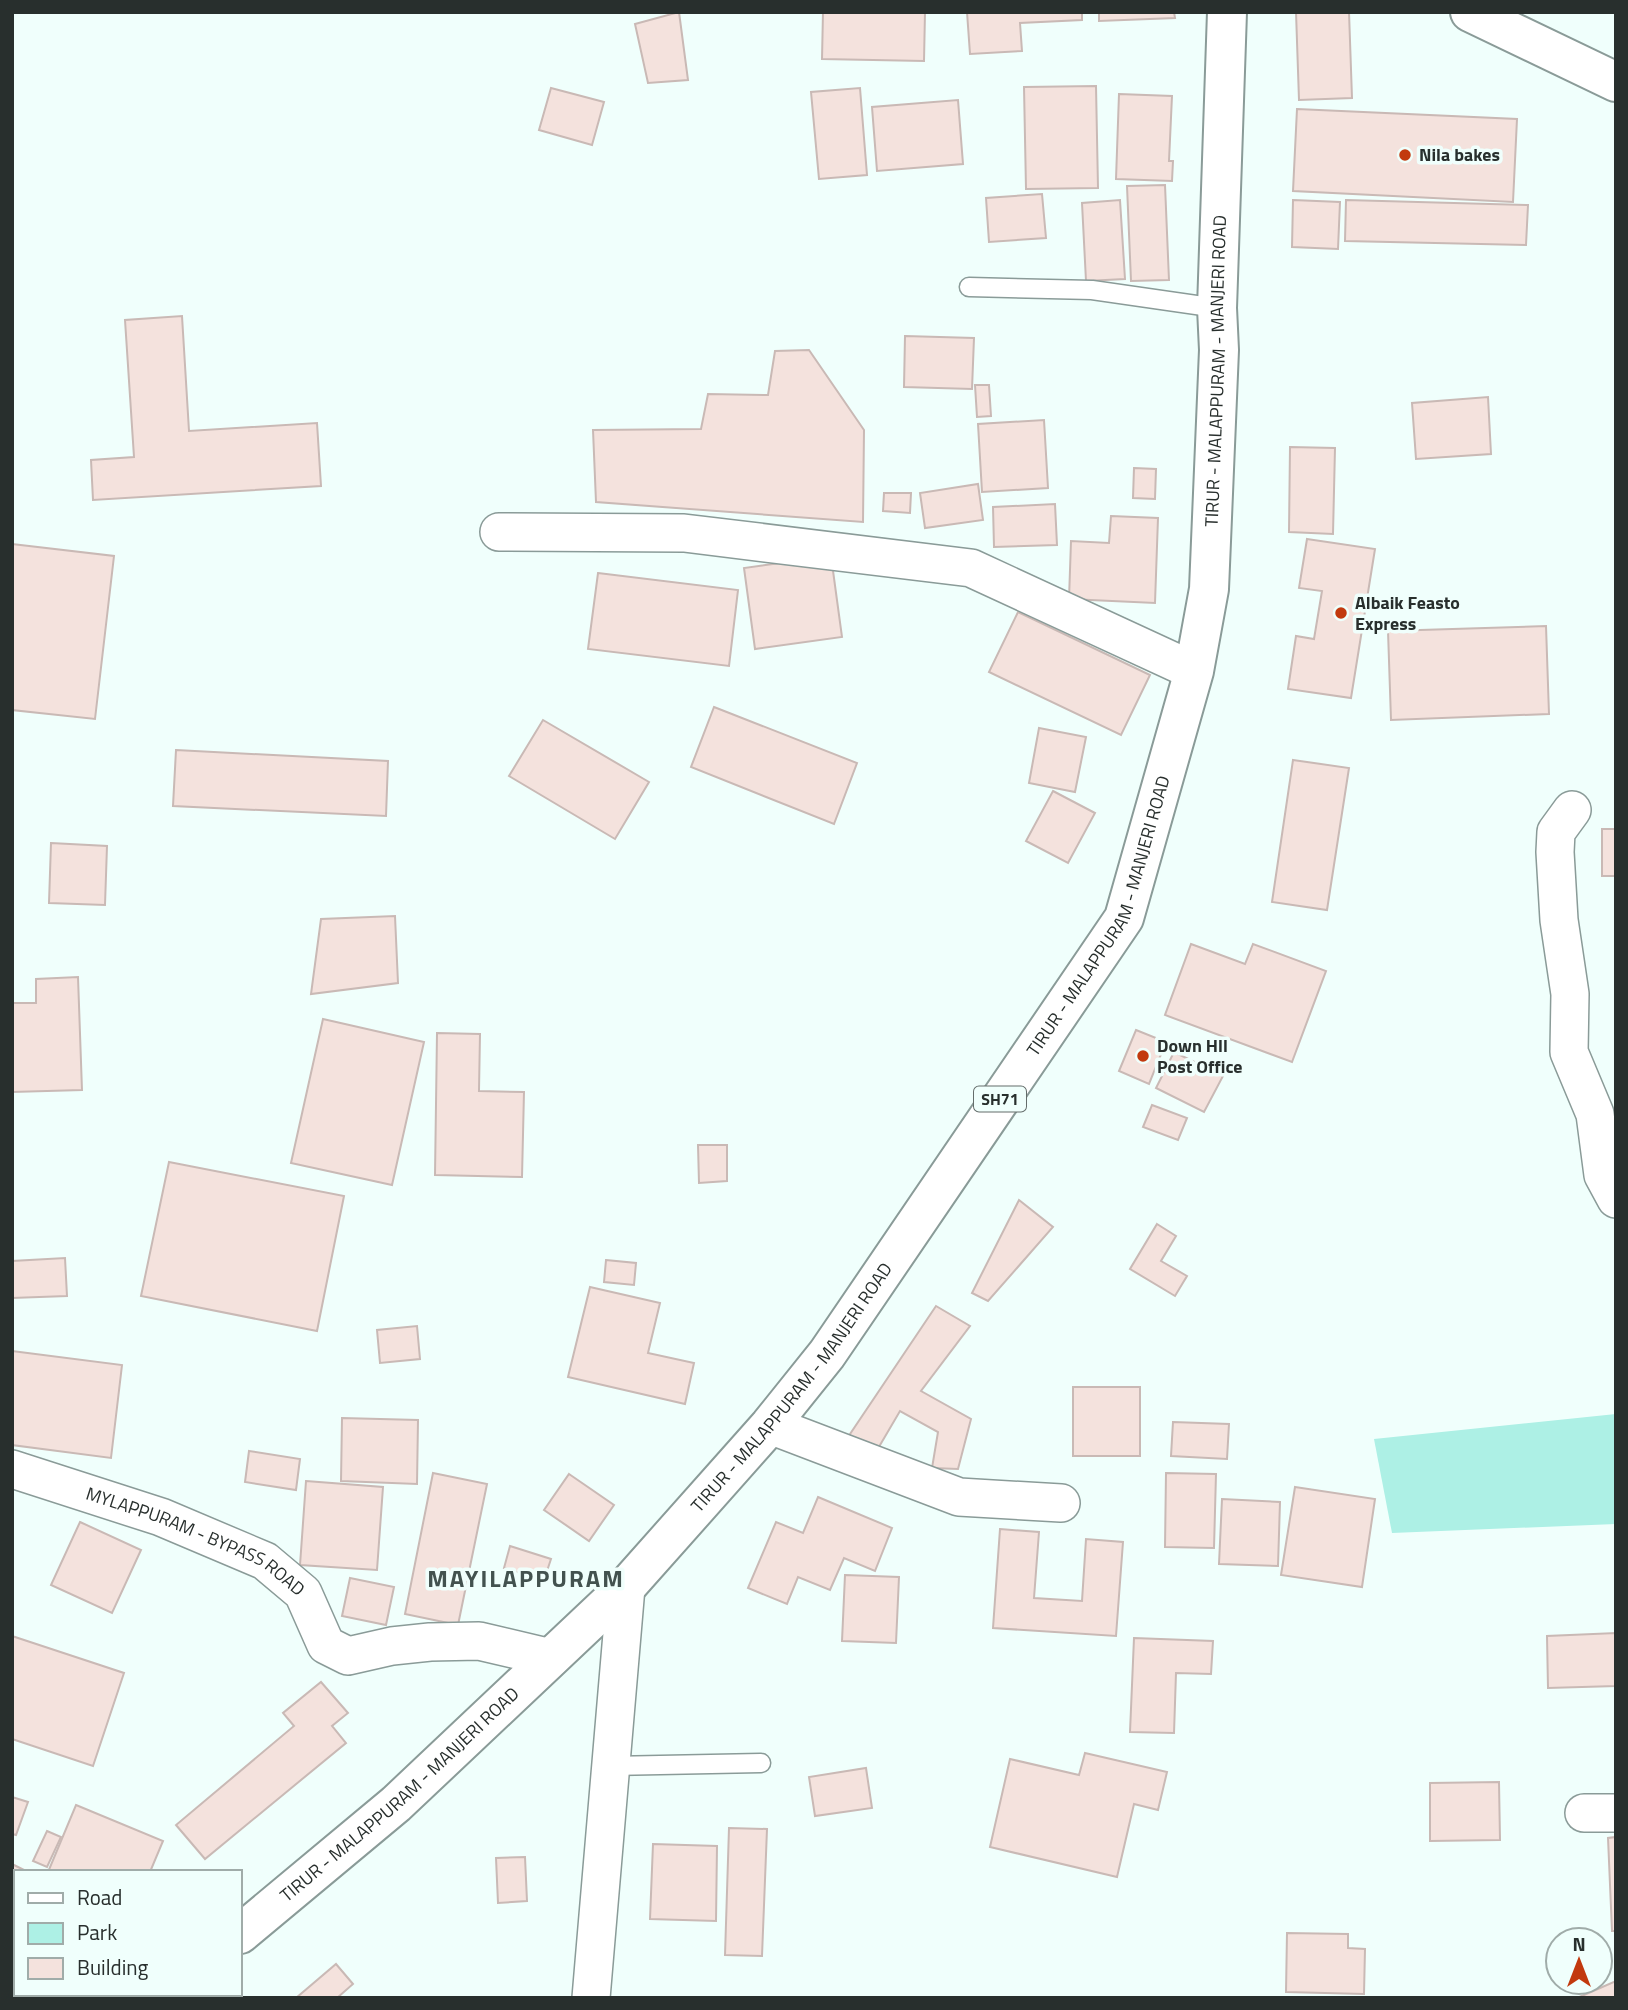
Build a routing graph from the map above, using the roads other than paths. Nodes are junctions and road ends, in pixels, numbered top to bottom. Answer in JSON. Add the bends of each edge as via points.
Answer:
{"nodes":[{"id":1,"x":1227,"y":12,"type":"edge"},
{"id":2,"x":1470,"y":12,"type":"edge"},
{"id":3,"x":1616,"y":82,"type":"edge"},
{"id":4,"x":970,"y":287,"type":"dead end"},
{"id":5,"x":1217,"y":308,"type":"junction"},
{"id":6,"x":499,"y":532,"type":"dead end"},
{"id":7,"x":1194,"y":671,"type":"junction"},
{"id":8,"x":1572,"y":810,"type":"dead end"},
{"id":9,"x":1616,"y":1199,"type":"edge"},
{"id":10,"x":770,"y":1425,"type":"junction"},
{"id":11,"x":12,"y":1469,"type":"edge"},
{"id":12,"x":1061,"y":1503,"type":"dead end"},
{"id":13,"x":626,"y":1587,"type":"junction"},
{"id":14,"x":551,"y":1658,"type":"junction"},
{"id":15,"x":761,"y":1763,"type":"dead end"},
{"id":16,"x":610,"y":1766,"type":"junction"},
{"id":17,"x":242,"y":1932,"type":"edge"},
{"id":18,"x":592,"y":1998,"type":"edge"}],
"edges":[{"from":1,"to":5,"type":"main road","name":"TIRUR - MALAPPURAM - MANJERI ROAD","number":"SH71"},
{"from":2,"to":3,"type":"main road"},
{"from":4,"to":5,"type":"lane","via":[[1092,290]]},
{"from":5,"to":7,"type":"main road","name":"TIRUR - MALAPPURAM - MANJERI ROAD","number":"SH71","via":[[1209,589]]},
{"from":6,"to":7,"type":"street","via":[[684,533],[971,568]]},
{"from":7,"to":10,"type":"main road","name":"TIRUR - MALAPPURAM - MANJERI ROAD","number":"SH71","via":[[1124,918],[827,1354]]},
{"from":8,"to":9,"type":"street","via":[[1556,832],[1555,852],[1570,994],[1569,1052],[1595,1114],[1603,1175]]},
{"from":10,"to":12,"type":"street","via":[[959,1497]]},
{"from":10,"to":13,"type":"main road","name":"TIRUR - MALAPPURAM - MANJERI ROAD","number":"SH71"},
{"from":11,"to":14,"type":"street","name":"MYLAPPURAM - BYPASS ROAD","via":[[161,1517],[265,1561],[303,1593],[326,1645],[348,1656],[392,1646],[479,1642]]},
{"from":13,"to":14,"type":"main road","name":"TIRUR - MALAPPURAM - MANJERI ROAD","number":"SH71"},
{"from":13,"to":16,"type":"street"},
{"from":14,"to":17,"type":"main road","name":"TIRUR - MALAPPURAM - MANJERI ROAD","number":"SH71","via":[[396,1804]]},
{"from":15,"to":16,"type":"lane"},
{"from":16,"to":18,"type":"street"}]}
